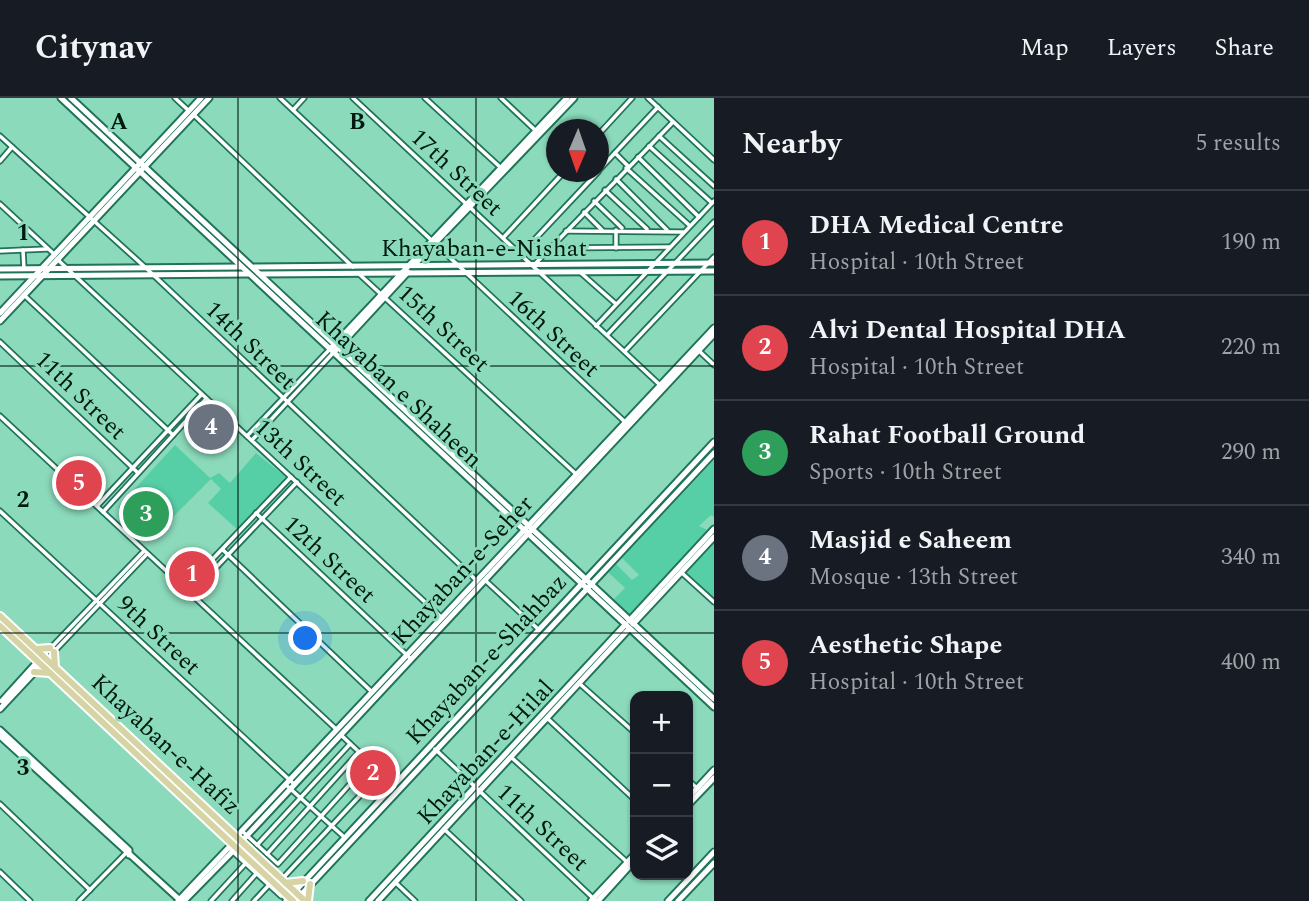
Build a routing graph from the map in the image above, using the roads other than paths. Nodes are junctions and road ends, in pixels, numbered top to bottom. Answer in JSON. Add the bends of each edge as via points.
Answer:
{"nodes":[{"id":1,"x":61,"y":98,"type":"edge"},
{"id":2,"x":72,"y":98,"type":"edge"},
{"id":3,"x":175,"y":98,"type":"edge"},
{"id":4,"x":201,"y":98,"type":"edge"},
{"id":5,"x":209,"y":98,"type":"edge"},
{"id":6,"x":280,"y":98,"type":"edge"},
{"id":7,"x":304,"y":98,"type":"edge"},
{"id":8,"x":353,"y":98,"type":"edge"},
{"id":9,"x":425,"y":98,"type":"edge"},
{"id":10,"x":501,"y":98,"type":"edge"},
{"id":11,"x":567,"y":98,"type":"edge"},
{"id":12,"x":574,"y":98,"type":"edge"},
{"id":13,"x":632,"y":98,"type":"edge"},
{"id":14,"x":648,"y":98,"type":"edge"},
{"id":15,"x":658,"y":107,"type":"junction"},
{"id":16,"x":293,"y":110,"type":"junction"},
{"id":17,"x":191,"y":113,"type":"junction"},
{"id":18,"x":673,"y":122,"type":"junction"},
{"id":19,"x":609,"y":123,"type":"edge"},
{"id":20,"x":536,"y":131,"type":"junction"},
{"id":21,"x":0,"y":136,"type":"edge"},
{"id":22,"x":659,"y":136,"type":"junction"},
{"id":23,"x":649,"y":146,"type":"junction"},
{"id":24,"x":12,"y":147,"type":"junction"},
{"id":25,"x":615,"y":153,"type":"junction"},
{"id":26,"x":637,"y":157,"type":"junction"},
{"id":27,"x":609,"y":159,"type":"edge"},
{"id":28,"x":714,"y":160,"type":"edge"},
{"id":29,"x":0,"y":161,"type":"edge"},
{"id":30,"x":143,"y":165,"type":"junction"},
{"id":31,"x":627,"y":167,"type":"junction"},
{"id":32,"x":501,"y":168,"type":"junction"},
{"id":33,"x":138,"y":170,"type":"junction"},
{"id":34,"x":616,"y":179,"type":"junction"},
{"id":35,"x":555,"y":182,"type":"edge"},
{"id":36,"x":588,"y":182,"type":"edge"},
{"id":37,"x":714,"y":186,"type":"edge"},
{"id":38,"x":605,"y":190,"type":"junction"},
{"id":39,"x":594,"y":201,"type":"junction"},
{"id":40,"x":713,"y":202,"type":"edge"},
{"id":41,"x":0,"y":204,"type":"edge"},
{"id":42,"x":468,"y":206,"type":"junction"},
{"id":43,"x":584,"y":212,"type":"junction"},
{"id":44,"x":699,"y":217,"type":"junction"},
{"id":45,"x":92,"y":220,"type":"junction"},
{"id":46,"x":714,"y":222,"type":"edge"},
{"id":47,"x":690,"y":226,"type":"junction"},
{"id":48,"x":602,"y":230,"type":"junction"},
{"id":49,"x":616,"y":230,"type":"junction"},
{"id":50,"x":624,"y":230,"type":"junction"},
{"id":51,"x":566,"y":231,"type":"junction"},
{"id":52,"x":648,"y":231,"type":"junction"},
{"id":53,"x":669,"y":231,"type":"junction"},
{"id":54,"x":684,"y":232,"type":"junction"},
{"id":55,"x":503,"y":238,"type":"junction"},
{"id":56,"x":433,"y":243,"type":"junction"},
{"id":57,"x":616,"y":247,"type":"junction"},
{"id":58,"x":670,"y":247,"type":"junction"},
{"id":59,"x":549,"y":248,"type":"junction"},
{"id":60,"x":48,"y":249,"type":"junction"},
{"id":61,"x":23,"y":250,"type":"junction"},
{"id":62,"x":0,"y":251,"type":"edge"},
{"id":63,"x":521,"y":254,"type":"junction"},
{"id":64,"x":56,"y":257,"type":"junction"},
{"id":65,"x":714,"y":257,"type":"edge"},
{"id":66,"x":711,"y":263,"type":"edge"},
{"id":67,"x":654,"y":264,"type":"junction"},
{"id":68,"x":675,"y":264,"type":"junction"},
{"id":69,"x":455,"y":265,"type":"junction"},
{"id":70,"x":534,"y":265,"type":"junction"},
{"id":71,"x":242,"y":267,"type":"junction"},
{"id":72,"x":254,"y":267,"type":"junction"},
{"id":73,"x":353,"y":267,"type":"junction"},
{"id":74,"x":146,"y":268,"type":"junction"},
{"id":75,"x":24,"y":269,"type":"junction"},
{"id":76,"x":67,"y":269,"type":"junction"},
{"id":77,"x":407,"y":269,"type":"junction"},
{"id":78,"x":0,"y":270,"type":"edge"},
{"id":79,"x":647,"y":271,"type":"junction"},
{"id":80,"x":667,"y":271,"type":"junction"},
{"id":81,"x":700,"y":271,"type":"junction"},
{"id":82,"x":714,"y":271,"type":"edge"},
{"id":83,"x":41,"y":272,"type":"junction"},
{"id":84,"x":580,"y":272,"type":"junction"},
{"id":85,"x":359,"y":273,"type":"junction"},
{"id":86,"x":463,"y":273,"type":"junction"},
{"id":87,"x":537,"y":273,"type":"junction"},
{"id":88,"x":248,"y":274,"type":"junction"},
{"id":89,"x":260,"y":274,"type":"junction"},
{"id":90,"x":73,"y":275,"type":"junction"},
{"id":91,"x":152,"y":275,"type":"junction"},
{"id":92,"x":0,"y":276,"type":"edge"},
{"id":93,"x":22,"y":293,"type":"junction"},
{"id":94,"x":383,"y":295,"type":"junction"},
{"id":95,"x":616,"y":304,"type":"junction"},
{"id":96,"x":0,"y":313,"type":"edge"},
{"id":97,"x":0,"y":321,"type":"edge"},
{"id":98,"x":596,"y":326,"type":"junction"},
{"id":99,"x":714,"y":328,"type":"edge"},
{"id":100,"x":714,"y":334,"type":"edge"},
{"id":101,"x":607,"y":335,"type":"junction"},
{"id":102,"x":0,"y":342,"type":"edge"},
{"id":103,"x":334,"y":349,"type":"junction"},
{"id":104,"x":697,"y":349,"type":"junction"},
{"id":105,"x":625,"y":351,"type":"junction"},
{"id":106,"x":714,"y":365,"type":"edge"},
{"id":107,"x":660,"y":385,"type":"junction"},
{"id":108,"x":201,"y":394,"type":"junction"},
{"id":109,"x":206,"y":399,"type":"junction"},
{"id":110,"x":282,"y":399,"type":"junction"},
{"id":111,"x":287,"y":404,"type":"junction"},
{"id":112,"x":0,"y":416,"type":"edge"},
{"id":113,"x":627,"y":424,"type":"junction"},
{"id":114,"x":167,"y":431,"type":"junction"},
{"id":115,"x":173,"y":435,"type":"junction"},
{"id":116,"x":247,"y":436,"type":"junction"},
{"id":117,"x":252,"y":440,"type":"junction"},
{"id":118,"x":714,"y":442,"type":"edge"},
{"id":119,"x":714,"y":453,"type":"edge"},
{"id":120,"x":132,"y":468,"type":"junction"},
{"id":121,"x":138,"y":473,"type":"junction"},
{"id":122,"x":578,"y":476,"type":"junction"},
{"id":123,"x":291,"y":477,"type":"junction"},
{"id":124,"x":297,"y":482,"type":"junction"},
{"id":125,"x":97,"y":506,"type":"junction"},
{"id":126,"x":0,"y":511,"type":"edge"},
{"id":127,"x":103,"y":512,"type":"junction"},
{"id":128,"x":256,"y":513,"type":"junction"},
{"id":129,"x":262,"y":519,"type":"junction"},
{"id":130,"x":714,"y":529,"type":"edge"},
{"id":131,"x":528,"y":530,"type":"junction"},
{"id":132,"x":714,"y":537,"type":"edge"},
{"id":133,"x":223,"y":550,"type":"junction"},
{"id":134,"x":145,"y":552,"type":"junction"},
{"id":135,"x":228,"y":555,"type":"junction"},
{"id":136,"x":679,"y":570,"type":"junction"},
{"id":137,"x":481,"y":579,"type":"junction"},
{"id":138,"x":583,"y":581,"type":"junction"},
{"id":139,"x":591,"y":584,"type":"junction"},
{"id":140,"x":185,"y":588,"type":"junction"},
{"id":141,"x":586,"y":590,"type":"junction"},
{"id":142,"x":191,"y":594,"type":"junction"},
{"id":143,"x":98,"y":602,"type":"junction"},
{"id":144,"x":714,"y":603,"type":"edge"},
{"id":145,"x":0,"y":616,"type":"edge"},
{"id":146,"x":442,"y":618,"type":"junction"},
{"id":147,"x":629,"y":625,"type":"junction"},
{"id":148,"x":0,"y":626,"type":"edge"},
{"id":149,"x":538,"y":629,"type":"junction"},
{"id":150,"x":52,"y":650,"type":"junction"},
{"id":151,"x":34,"y":653,"type":"junction"},
{"id":152,"x":409,"y":657,"type":"junction"},
{"id":153,"x":42,"y":661,"type":"junction"},
{"id":154,"x":53,"y":670,"type":"junction"},
{"id":155,"x":32,"y":671,"type":"junction"},
{"id":156,"x":578,"y":682,"type":"junction"},
{"id":157,"x":372,"y":692,"type":"junction"},
{"id":158,"x":714,"y":699,"type":"edge"},
{"id":159,"x":0,"y":704,"type":"edge"},
{"id":160,"x":714,"y":707,"type":"edge"},
{"id":161,"x":0,"y":709,"type":"edge"},
{"id":162,"x":545,"y":716,"type":"junction"},
{"id":163,"x":630,"y":729,"type":"edge"},
{"id":164,"x":0,"y":730,"type":"edge"},
{"id":165,"x":339,"y":732,"type":"junction"},
{"id":166,"x":0,"y":736,"type":"edge"},
{"id":167,"x":351,"y":744,"type":"junction"},
{"id":168,"x":435,"y":749,"type":"junction"},
{"id":169,"x":359,"y":752,"type":"junction"},
{"id":170,"x":509,"y":756,"type":"junction"},
{"id":171,"x":370,"y":762,"type":"junction"},
{"id":172,"x":714,"y":770,"type":"edge"},
{"id":173,"x":381,"y":773,"type":"junction"},
{"id":174,"x":714,"y":778,"type":"edge"},
{"id":175,"x":290,"y":784,"type":"junction"},
{"id":176,"x":393,"y":784,"type":"junction"},
{"id":177,"x":693,"y":785,"type":"edge"},
{"id":178,"x":478,"y":789,"type":"junction"},
{"id":179,"x":699,"y":790,"type":"junction"},
{"id":180,"x":630,"y":795,"type":"edge"},
{"id":181,"x":693,"y":795,"type":"edge"},
{"id":182,"x":301,"y":798,"type":"junction"},
{"id":183,"x":693,"y":798,"type":"edge"},
{"id":184,"x":0,"y":804,"type":"edge"},
{"id":185,"x":311,"y":807,"type":"junction"},
{"id":186,"x":321,"y":816,"type":"junction"},
{"id":187,"x":331,"y":825,"type":"junction"},
{"id":188,"x":442,"y":827,"type":"junction"},
{"id":189,"x":343,"y":836,"type":"junction"},
{"id":190,"x":237,"y":842,"type":"junction"},
{"id":191,"x":257,"y":845,"type":"junction"},
{"id":192,"x":714,"y":852,"type":"edge"},
{"id":193,"x":128,"y":853,"type":"junction"},
{"id":194,"x":267,"y":854,"type":"junction"},
{"id":195,"x":630,"y":861,"type":"edge"},
{"id":196,"x":630,"y":863,"type":"edge"},
{"id":197,"x":714,"y":863,"type":"edge"},
{"id":198,"x":245,"y":864,"type":"junction"},
{"id":199,"x":0,"y":872,"type":"edge"},
{"id":200,"x":260,"y":875,"type":"junction"},
{"id":201,"x":392,"y":880,"type":"junction"},
{"id":202,"x":283,"y":881,"type":"junction"},
{"id":203,"x":307,"y":883,"type":"junction"},
{"id":204,"x":268,"y":886,"type":"junction"},
{"id":205,"x":90,"y":890,"type":"junction"},
{"id":206,"x":216,"y":895,"type":"junction"},
{"id":207,"x":290,"y":898,"type":"edge"},
{"id":208,"x":182,"y":900,"type":"edge"},
{"id":209,"x":595,"y":900,"type":"edge"},
{"id":210,"x":30,"y":901,"type":"edge"},
{"id":211,"x":79,"y":901,"type":"edge"},
{"id":212,"x":195,"y":901,"type":"edge"},
{"id":213,"x":211,"y":901,"type":"edge"},
{"id":214,"x":223,"y":901,"type":"edge"},
{"id":215,"x":232,"y":901,"type":"edge"},
{"id":216,"x":254,"y":901,"type":"edge"},
{"id":217,"x":369,"y":901,"type":"edge"},
{"id":218,"x":377,"y":901,"type":"edge"},
{"id":219,"x":415,"y":901,"type":"edge"},
{"id":220,"x":521,"y":901,"type":"edge"},
{"id":221,"x":668,"y":901,"type":"edge"},
{"id":222,"x":678,"y":901,"type":"edge"}],
"edges":[{"from":1,"to":33,"type":"street","name":"Khayaban e Shaheen"},
{"from":2,"to":30,"type":"street","name":"Khayaban e Shaheen"},
{"from":3,"to":17,"type":"street","name":"15th Street"},
{"from":4,"to":17,"type":"street"},
{"from":5,"to":17,"type":"street"},
{"from":6,"to":16,"type":"street"},
{"from":7,"to":16,"type":"street"},
{"from":8,"to":42,"type":"street","name":"17th Street"},
{"from":9,"to":32,"type":"street"},
{"from":10,"to":20,"type":"street"},
{"from":11,"to":20,"type":"street"},
{"from":12,"to":42,"type":"street"},
{"from":13,"to":19,"type":"street"},
{"from":14,"to":15,"type":"street"},
{"from":15,"to":18,"type":"street"},
{"from":15,"to":25,"type":"street"},
{"from":16,"to":56,"type":"street"},
{"from":17,"to":30,"type":"street"},
{"from":17,"to":73,"type":"street","name":"15th Street"},
{"from":18,"to":22,"type":"street"},
{"from":18,"to":28,"type":"street"},
{"from":20,"to":32,"type":"street"},
{"from":21,"to":24,"type":"street","name":"14th Street"},
{"from":22,"to":23,"type":"street"},
{"from":22,"to":37,"type":"street"},
{"from":23,"to":26,"type":"street"},
{"from":23,"to":40,"type":"street"},
{"from":24,"to":29,"type":"street"},
{"from":24,"to":45,"type":"street","name":"14th Street"},
{"from":25,"to":27,"type":"street"},
{"from":25,"to":31,"type":"street"},
{"from":26,"to":31,"type":"street"},
{"from":26,"to":44,"type":"street"},
{"from":30,"to":33,"type":"street"},
{"from":30,"to":72,"type":"street","name":"Khayaban e Shaheen"},
{"from":31,"to":34,"type":"street"},
{"from":31,"to":47,"type":"street"},
{"from":32,"to":42,"type":"street"},
{"from":33,"to":45,"type":"street"},
{"from":33,"to":71,"type":"street","name":"Khayaban e Shaheen"},
{"from":34,"to":38,"type":"street"},
{"from":34,"to":53,"type":"street"},
{"from":35,"to":55,"type":"street"},
{"from":36,"to":63,"type":"street"},
{"from":38,"to":39,"type":"street"},
{"from":38,"to":52,"type":"street"},
{"from":39,"to":43,"type":"street"},
{"from":39,"to":50,"type":"street"},
{"from":40,"to":44,"type":"street"},
{"from":41,"to":60,"type":"street"},
{"from":42,"to":55,"type":"street","name":"17th Street"},
{"from":42,"to":56,"type":"street"},
{"from":43,"to":48,"type":"street"},
{"from":43,"to":51,"type":"street"},
{"from":44,"to":47,"type":"street"},
{"from":45,"to":64,"type":"street"},
{"from":45,"to":74,"type":"street","name":"14th Street"},
{"from":46,"to":68,"type":"street"},
{"from":47,"to":54,"type":"street"},
{"from":48,"to":49,"type":"street"},
{"from":48,"to":51,"type":"street"},
{"from":49,"to":50,"type":"street"},
{"from":49,"to":57,"type":"street"},
{"from":50,"to":52,"type":"street"},
{"from":51,"to":59,"type":"street"},
{"from":52,"to":53,"type":"street"},
{"from":53,"to":54,"type":"street"},
{"from":54,"to":58,"type":"street"},
{"from":55,"to":63,"type":"street","name":"17th Street"},
{"from":56,"to":69,"type":"street","name":"16th Street"},
{"from":56,"to":77,"type":"street"},
{"from":57,"to":58,"type":"street"},
{"from":57,"to":59,"type":"street"},
{"from":58,"to":67,"type":"street"},
{"from":59,"to":70,"type":"street"},
{"from":60,"to":61,"type":"street"},
{"from":60,"to":64,"type":"street"},
{"from":61,"to":62,"type":"street"},
{"from":61,"to":75,"type":"street"},
{"from":63,"to":70,"type":"street","name":"17th Street"},
{"from":64,"to":76,"type":"street","name":"13th Street"},
{"from":64,"to":83,"type":"street"},
{"from":65,"to":66,"type":"street"},
{"from":66,"to":68,"type":"street","name":"Khayaban-e-Nishat"},
{"from":66,"to":81,"type":"street"},
{"from":67,"to":68,"type":"street","name":"Khayaban-e-Nishat"},
{"from":67,"to":70,"type":"street","name":"Khayaban-e-Nishat"},
{"from":67,"to":79,"type":"street"},
{"from":68,"to":80,"type":"street"},
{"from":69,"to":70,"type":"street","name":"Khayaban-e-Nishat"},
{"from":69,"to":77,"type":"street","name":"Khayaban-e-Nishat"},
{"from":69,"to":86,"type":"street","name":"16th Street"},
{"from":70,"to":87,"type":"street","name":"17th Street"},
{"from":71,"to":74,"type":"street"},
{"from":71,"to":88,"type":"street","name":"Khayaban e Shaheen"},
{"from":72,"to":73,"type":"street","name":"Khayaban-e-Nishat"},
{"from":72,"to":89,"type":"street","name":"Khayaban e Shaheen"},
{"from":73,"to":77,"type":"street","name":"Khayaban-e-Nishat"},
{"from":73,"to":85,"type":"street","name":"15th Street"},
{"from":74,"to":76,"type":"street"},
{"from":74,"to":91,"type":"street","name":"14th Street"},
{"from":75,"to":78,"type":"street"},
{"from":75,"to":83,"type":"street"},
{"from":76,"to":83,"type":"street"},
{"from":76,"to":90,"type":"street","name":"13th Street"},
{"from":77,"to":85,"type":"street","name":"Khayaban-e-Nishat"},
{"from":77,"to":86,"type":"street","name":"Khayaban-e-Nishat"},
{"from":77,"to":94,"type":"street"},
{"from":79,"to":80,"type":"street","name":"Khayaban-e-Nishat"},
{"from":79,"to":84,"type":"street","name":"Khayaban-e-Nishat"},
{"from":79,"to":95,"type":"street"},
{"from":80,"to":81,"type":"street","name":"Khayaban-e-Nishat"},
{"from":80,"to":101,"type":"street"},
{"from":81,"to":82,"type":"street","name":"Khayaban-e-Nishat"},
{"from":81,"to":105,"type":"street"},
{"from":83,"to":90,"type":"street"},
{"from":83,"to":92,"type":"street"},
{"from":83,"to":93,"type":"street"},
{"from":84,"to":87,"type":"street","name":"Khayaban-e-Nishat"},
{"from":84,"to":95,"type":"street"},
{"from":85,"to":89,"type":"street","name":"Khayaban-e-Nishat"},
{"from":85,"to":94,"type":"street","name":"15th Street"},
{"from":86,"to":87,"type":"street","name":"Khayaban-e-Nishat"},
{"from":86,"to":113,"type":"street","name":"16th Street"},
{"from":87,"to":98,"type":"street","name":"17th Street"},
{"from":88,"to":91,"type":"street"},
{"from":88,"to":103,"type":"street","name":"Khayaban e Shaheen"},
{"from":89,"to":103,"type":"street","name":"Khayaban e Shaheen"},
{"from":90,"to":91,"type":"street"},
{"from":90,"to":108,"type":"street","name":"13th Street"},
{"from":91,"to":110,"type":"street","name":"14th Street"},
{"from":93,"to":96,"type":"street"},
{"from":93,"to":97,"type":"street"},
{"from":93,"to":114,"type":"street"},
{"from":94,"to":103,"type":"street"},
{"from":94,"to":122,"type":"street","name":"15th Street"},
{"from":95,"to":98,"type":"street"},
{"from":98,"to":101,"type":"street","name":"17th Street"},
{"from":99,"to":104,"type":"street","name":"Khayaban-e-Seher"},
{"from":100,"to":104,"type":"street","name":"Khayaban-e-Seher"},
{"from":101,"to":105,"type":"street","name":"17th Street"},
{"from":102,"to":120,"type":"street","name":"11th Street"},
{"from":103,"to":110,"type":"street"},
{"from":103,"to":111,"type":"street"},
{"from":103,"to":131,"type":"street","name":"Khayaban e Shaheen"},
{"from":104,"to":106,"type":"street"},
{"from":104,"to":107,"type":"street","name":"Khayaban-e-Seher"},
{"from":104,"to":113,"type":"street","name":"Khayaban-e-Seher"},
{"from":105,"to":107,"type":"street","name":"17th Street"},
{"from":107,"to":113,"type":"street","name":"Khayaban-e-Seher"},
{"from":108,"to":109,"type":"street","name":"13th Street"},
{"from":108,"to":114,"type":"street"},
{"from":109,"to":115,"type":"street"},
{"from":109,"to":116,"type":"street","name":"13th Street"},
{"from":110,"to":111,"type":"street","name":"14th Street"},
{"from":110,"to":116,"type":"street"},
{"from":111,"to":117,"type":"street"},
{"from":111,"to":137,"type":"street","name":"14th Street"},
{"from":112,"to":125,"type":"street"},
{"from":113,"to":122,"type":"street","name":"Khayaban-e-Seher"},
{"from":114,"to":115,"type":"street"},
{"from":114,"to":120,"type":"street"},
{"from":115,"to":121,"type":"street"},
{"from":116,"to":117,"type":"street","name":"13th Street"},
{"from":117,"to":123,"type":"street","name":"13th Street"},
{"from":118,"to":138,"type":"street","name":"Khayaban-e-Shahbaz"},
{"from":119,"to":139,"type":"street","name":"Khayaban-e-Shahbaz"},
{"from":120,"to":121,"type":"street","name":"11th Street"},
{"from":120,"to":125,"type":"street"},
{"from":121,"to":127,"type":"street"},
{"from":122,"to":131,"type":"street","name":"Khayaban-e-Seher"},
{"from":123,"to":124,"type":"street","name":"13th Street"},
{"from":123,"to":128,"type":"street"},
{"from":124,"to":129,"type":"street"},
{"from":124,"to":146,"type":"street","name":"13th Street"},
{"from":125,"to":127,"type":"street"},
{"from":126,"to":143,"type":"street","name":"9th Street"},
{"from":127,"to":134,"type":"street"},
{"from":128,"to":129,"type":"street","name":"12th Street"},
{"from":128,"to":133,"type":"street"},
{"from":129,"to":135,"type":"street"},
{"from":129,"to":152,"type":"street","name":"12th Street"},
{"from":130,"to":136,"type":"street"},
{"from":131,"to":137,"type":"street","name":"Khayaban-e-Seher"},
{"from":131,"to":138,"type":"street","name":"Khayaban e Shaheen"},
{"from":132,"to":136,"type":"street"},
{"from":133,"to":135,"type":"street"},
{"from":133,"to":140,"type":"street"},
{"from":134,"to":140,"type":"street"},
{"from":134,"to":143,"type":"street"},
{"from":135,"to":142,"type":"street"},
{"from":135,"to":157,"type":"street"},
{"from":136,"to":144,"type":"street"},
{"from":136,"to":147,"type":"street"},
{"from":137,"to":146,"type":"street","name":"Khayaban-e-Seher"},
{"from":137,"to":149,"type":"street","name":"14th Street"},
{"from":137,"to":152,"type":"street","name":"Khayaban-e-Seher"},
{"from":138,"to":139,"type":"street","name":"Khayaban e Shaheen"},
{"from":138,"to":141,"type":"street","name":"Khayaban e Shaheen"},
{"from":138,"to":149,"type":"street","name":"Khayaban-e-Shahbaz"},
{"from":139,"to":141,"type":"street","name":"Khayaban-e-Shahbaz"},
{"from":139,"to":147,"type":"street","name":"Khayaban e Shaheen"},
{"from":140,"to":142,"type":"street"},
{"from":141,"to":147,"type":"street","name":"Khayaban e Shaheen"},
{"from":141,"to":168,"type":"street","name":"Khayaban-e-Shahbaz"},
{"from":142,"to":165,"type":"street"},
{"from":143,"to":150,"type":"street"},
{"from":143,"to":175,"type":"street","name":"9th Street"},
{"from":145,"to":151,"type":"main road","name":"Khayaban-e-Hafiz"},
{"from":146,"to":152,"type":"street","name":"Khayaban-e-Seher"},
{"from":147,"to":156,"type":"street","name":"Khayaban-e-Hilal"},
{"from":147,"to":158,"type":"street","name":"Khayaban e Shaheen"},
{"from":147,"to":160,"type":"street","name":"Khayaban e Shaheen"},
{"from":148,"to":151,"type":"main road","name":"Khayaban-e-Hafiz"},
{"from":149,"to":176,"type":"street","name":"Khayaban-e-Shahbaz"},
{"from":150,"to":151,"type":"main road"},
{"from":150,"to":153,"type":"street"},
{"from":150,"to":154,"type":"main road"},
{"from":151,"to":153,"type":"main road","name":"Khayaban-e-Hafiz"},
{"from":151,"to":155,"type":"main road"},
{"from":152,"to":157,"type":"street","name":"Khayaban-e-Seher"},
{"from":152,"to":165,"type":"street","name":"Khayaban-e-Seher"},
{"from":153,"to":154,"type":"main road","name":"Khayaban-e-Hafiz"},
{"from":153,"to":155,"type":"street"},
{"from":154,"to":155,"type":"main road"},
{"from":154,"to":190,"type":"main road","name":"Khayaban-e-Hafiz"},
{"from":155,"to":159,"type":"street"},
{"from":155,"to":161,"type":"street"},
{"from":156,"to":162,"type":"street","name":"Khayaban-e-Hilal"},
{"from":156,"to":163,"type":"street"},
{"from":157,"to":165,"type":"street","name":"Khayaban-e-Seher"},
{"from":162,"to":170,"type":"street","name":"Khayaban-e-Hilal"},
{"from":162,"to":180,"type":"street"},
{"from":164,"to":193,"type":"street"},
{"from":165,"to":167,"type":"street"},
{"from":165,"to":175,"type":"street","name":"Khayaban-e-Seher"},
{"from":166,"to":193,"type":"street"},
{"from":167,"to":169,"type":"street"},
{"from":167,"to":182,"type":"street"},
{"from":168,"to":178,"type":"street","name":"11th Street"},
{"from":168,"to":203,"type":"street","name":"Khayaban-e-Shahbaz"},
{"from":169,"to":171,"type":"street"},
{"from":169,"to":185,"type":"street"},
{"from":170,"to":178,"type":"street","name":"Khayaban-e-Hilal"},
{"from":170,"to":195,"type":"street"},
{"from":171,"to":173,"type":"street"},
{"from":171,"to":186,"type":"street"},
{"from":172,"to":179,"type":"street"},
{"from":173,"to":176,"type":"street"},
{"from":173,"to":187,"type":"street"},
{"from":174,"to":179,"type":"street"},
{"from":175,"to":182,"type":"street","name":"9th Street"},
{"from":175,"to":190,"type":"street","name":"Khayaban-e-Seher"},
{"from":176,"to":189,"type":"street","name":"Khayaban-e-Shahbaz"},
{"from":177,"to":179,"type":"street"},
{"from":178,"to":188,"type":"street","name":"Khayaban-e-Hilal"},
{"from":178,"to":209,"type":"street","name":"11th Street"},
{"from":179,"to":181,"type":"street"},
{"from":179,"to":183,"type":"street"},
{"from":182,"to":185,"type":"street","name":"9th Street"},
{"from":182,"to":191,"type":"street"},
{"from":184,"to":205,"type":"street"},
{"from":185,"to":186,"type":"street","name":"9th Street"},
{"from":185,"to":194,"type":"street"},
{"from":186,"to":187,"type":"street","name":"9th Street"},
{"from":186,"to":194,"type":"street","via":[[278,864]]},
{"from":187,"to":189,"type":"street","name":"9th Street"},
{"from":187,"to":202,"type":"street"},
{"from":188,"to":201,"type":"street","name":"Khayaban-e-Hilal"},
{"from":188,"to":220,"type":"street"},
{"from":189,"to":203,"type":"street","name":"Khayaban-e-Shahbaz"},
{"from":190,"to":191,"type":"street"},
{"from":190,"to":198,"type":"street"},
{"from":190,"to":200,"type":"main road","name":"Khayaban-e-Hafiz"},
{"from":190,"to":202,"type":"main road","name":"Khayaban-e-Hafiz"},
{"from":190,"to":208,"type":"street","name":"Khayaban-e-Seher"},
{"from":190,"to":208,"type":"street"},
{"from":191,"to":194,"type":"street"},
{"from":192,"to":221,"type":"street"},
{"from":193,"to":205,"type":"street"},
{"from":193,"to":208,"type":"street"},
{"from":196,"to":209,"type":"street"},
{"from":197,"to":222,"type":"street"},
{"from":198,"to":200,"type":"street"},
{"from":198,"to":206,"type":"street"},
{"from":199,"to":210,"type":"street"},
{"from":200,"to":204,"type":"street"},
{"from":200,"to":207,"type":"main road","name":"Khayaban-e-Hafiz"},
{"from":200,"to":215,"type":"street"},
{"from":201,"to":217,"type":"street","name":"Khayaban-e-Hilal"},
{"from":201,"to":218,"type":"street"},
{"from":201,"to":219,"type":"street"},
{"from":202,"to":203,"type":"main road"},
{"from":202,"to":207,"type":"main road","name":"Khayaban-e-Hafiz"},
{"from":203,"to":207,"type":"main road"},
{"from":203,"to":207,"type":"street","name":"Khayaban-e-Shahbaz"},
{"from":204,"to":207,"type":"street"},
{"from":204,"to":216,"type":"street"},
{"from":205,"to":211,"type":"street"},
{"from":206,"to":213,"type":"street"},
{"from":206,"to":214,"type":"street"},
{"from":208,"to":212,"type":"street"}]}
